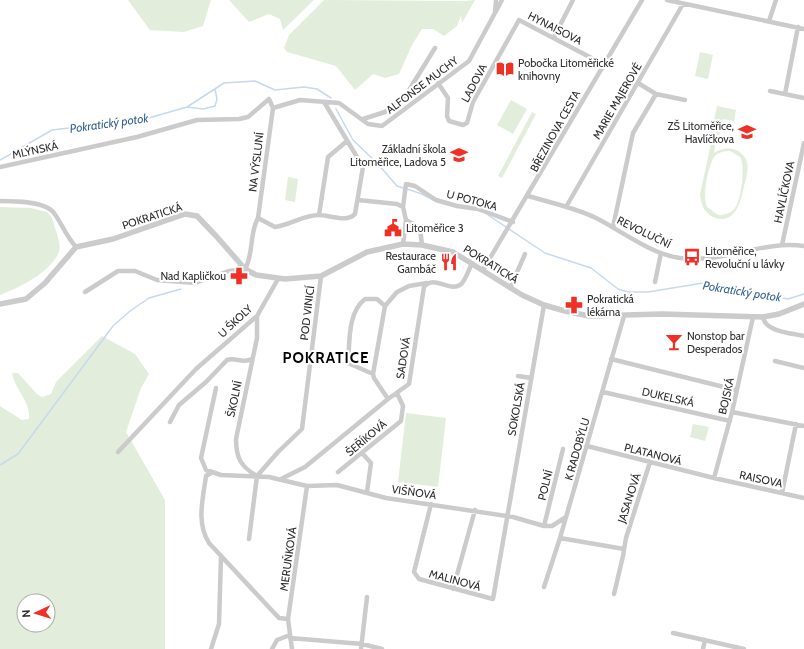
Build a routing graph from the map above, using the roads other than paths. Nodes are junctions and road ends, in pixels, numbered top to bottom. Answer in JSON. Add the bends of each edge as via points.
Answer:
{"nodes":[{"id":1,"x":496,"y":0,"type":"edge"},
{"id":2,"x":502,"y":0,"type":"edge"},
{"id":3,"x":573,"y":0,"type":"edge"},
{"id":4,"x":642,"y":0,"type":"edge"},
{"id":5,"x":667,"y":0,"type":"edge"},
{"id":6,"x":776,"y":0,"type":"edge"},
{"id":7,"x":675,"y":1,"type":"edge"},
{"id":8,"x":683,"y":4,"type":"junction"},
{"id":9,"x":495,"y":14,"type":"junction"},
{"id":10,"x":519,"y":20,"type":"joint"},
{"id":11,"x":769,"y":21,"type":"junction"},
{"id":12,"x":798,"y":28,"type":"junction"},
{"id":13,"x":804,"y":29,"type":"edge"},
{"id":14,"x":554,"y":37,"type":"junction"},
{"id":15,"x":435,"y":48,"type":"dead end"},
{"id":16,"x":603,"y":64,"type":"junction"},
{"id":17,"x":438,"y":83,"type":"junction"},
{"id":18,"x":638,"y":83,"type":"junction"},
{"id":19,"x":770,"y":92,"type":"dead end"},
{"id":20,"x":656,"y":94,"type":"junction"},
{"id":21,"x":785,"y":94,"type":"junction"},
{"id":22,"x":804,"y":98,"type":"edge"},
{"id":23,"x":685,"y":100,"type":"dead end"},
{"id":24,"x":324,"y":102,"type":"junction"},
{"id":25,"x":273,"y":108,"type":"junction"},
{"id":26,"x":363,"y":120,"type":"junction"},
{"id":27,"x":347,"y":141,"type":"junction"},
{"id":28,"x":804,"y":142,"type":"edge"},
{"id":29,"x":0,"y":167,"type":"edge"},
{"id":30,"x":528,"y":196,"type":"junction"},
{"id":31,"x":358,"y":200,"type":"junction"},
{"id":32,"x":0,"y":201,"type":"edge"},
{"id":33,"x":566,"y":207,"type":"junction"},
{"id":34,"x":404,"y":208,"type":"junction"},
{"id":35,"x":319,"y":215,"type":"junction"},
{"id":36,"x":258,"y":218,"type":"junction"},
{"id":37,"x":406,"y":220,"type":"junction"},
{"id":38,"x":513,"y":222,"type":"junction"},
{"id":39,"x":613,"y":228,"type":"junction"},
{"id":40,"x":403,"y":244,"type":"junction"},
{"id":41,"x":422,"y":245,"type":"junction"},
{"id":42,"x":782,"y":245,"type":"junction"},
{"id":43,"x":804,"y":246,"type":"edge"},
{"id":44,"x":76,"y":247,"type":"junction"},
{"id":45,"x":661,"y":253,"type":"junction"},
{"id":46,"x":525,"y":254,"type":"dead end"},
{"id":47,"x":472,"y":263,"type":"junction"},
{"id":48,"x":244,"y":269,"type":"junction"},
{"id":49,"x":484,"y":270,"type":"junction"},
{"id":50,"x":321,"y":276,"type":"junction"},
{"id":51,"x":278,"y":279,"type":"junction"},
{"id":52,"x":655,"y":282,"type":"dead end"},
{"id":53,"x":427,"y":283,"type":"junction"},
{"id":54,"x":510,"y":288,"type":"junction"},
{"id":55,"x":85,"y":292,"type":"dead end"},
{"id":56,"x":0,"y":304,"type":"edge"},
{"id":57,"x":804,"y":304,"type":"edge"},
{"id":58,"x":544,"y":305,"type":"junction"},
{"id":59,"x":385,"y":306,"type":"junction"},
{"id":60,"x":257,"y":316,"type":"junction"},
{"id":61,"x":624,"y":316,"type":"junction"},
{"id":62,"x":754,"y":317,"type":"junction"},
{"id":63,"x":763,"y":317,"type":"junction"},
{"id":64,"x":804,"y":336,"type":"edge"},
{"id":65,"x":252,"y":359,"type":"junction"},
{"id":66,"x":611,"y":359,"type":"junction"},
{"id":67,"x":774,"y":360,"type":"dead end"},
{"id":68,"x":804,"y":368,"type":"edge"},
{"id":69,"x":373,"y":374,"type":"junction"},
{"id":70,"x":518,"y":376,"type":"dead end"},
{"id":71,"x":531,"y":378,"type":"junction"},
{"id":72,"x":216,"y":388,"type":"dead end"},
{"id":73,"x":736,"y":390,"type":"junction"},
{"id":74,"x":603,"y":392,"type":"junction"},
{"id":75,"x":397,"y":393,"type":"junction"},
{"id":76,"x":388,"y":399,"type":"junction"},
{"id":77,"x":732,"y":412,"type":"junction"},
{"id":78,"x":730,"y":421,"type":"junction"},
{"id":79,"x":170,"y":422,"type":"dead end"},
{"id":80,"x":796,"y":424,"type":"junction"},
{"id":81,"x":804,"y":426,"type":"edge"},
{"id":82,"x":587,"y":446,"type":"junction"},
{"id":83,"x":563,"y":449,"type":"dead end"},
{"id":84,"x":118,"y":452,"type":"dead end"},
{"id":85,"x":362,"y":453,"type":"junction"},
{"id":86,"x":650,"y":462,"type":"junction"},
{"id":87,"x":338,"y":472,"type":"dead end"},
{"id":88,"x":211,"y":473,"type":"junction"},
{"id":89,"x":257,"y":476,"type":"junction"},
{"id":90,"x":714,"y":478,"type":"junction"},
{"id":91,"x":281,"y":479,"type":"junction"},
{"id":92,"x":307,"y":486,"type":"junction"},
{"id":93,"x":367,"y":492,"type":"junction"},
{"id":94,"x":782,"y":493,"type":"junction"},
{"id":95,"x":804,"y":498,"type":"edge"},
{"id":96,"x":431,"y":504,"type":"junction"},
{"id":97,"x":475,"y":510,"type":"junction"},
{"id":98,"x":506,"y":516,"type":"junction"},
{"id":99,"x":566,"y":517,"type":"junction"},
{"id":100,"x":544,"y":526,"type":"junction"},
{"id":101,"x":560,"y":538,"type":"junction"},
{"id":102,"x":248,"y":539,"type":"dead end"},
{"id":103,"x":624,"y":549,"type":"junction"},
{"id":104,"x":221,"y":556,"type":"junction"},
{"id":105,"x":544,"y":587,"type":"dead end"},
{"id":106,"x":453,"y":589,"type":"junction"},
{"id":107,"x":614,"y":594,"type":"dead end"},
{"id":108,"x":367,"y":597,"type":"dead end"},
{"id":109,"x":493,"y":599,"type":"joint"},
{"id":110,"x":288,"y":619,"type":"junction"},
{"id":111,"x":673,"y":633,"type":"dead end"},
{"id":112,"x":290,"y":637,"type":"junction"},
{"id":113,"x":705,"y":640,"type":"junction"},
{"id":114,"x":361,"y":646,"type":"edge"},
{"id":115,"x":211,"y":649,"type":"edge"},
{"id":116,"x":272,"y":649,"type":"edge"},
{"id":117,"x":292,"y":649,"type":"edge"},
{"id":118,"x":382,"y":649,"type":"edge"},
{"id":119,"x":703,"y":649,"type":"edge"},
{"id":120,"x":744,"y":649,"type":"edge"}],
"edges":[{"from":1,"to":9,"type":"street"},
{"from":2,"to":9,"type":"street","name":"ALFONSE MUCHY"},
{"from":3,"to":14,"type":"street"},
{"from":4,"to":16,"type":"street","name":"BŘEZINOVA CESTA"},
{"from":5,"to":7,"type":"street"},
{"from":6,"to":11,"type":"street"},
{"from":7,"to":8,"type":"street"},
{"from":8,"to":11,"type":"street"},
{"from":8,"to":18,"type":"street","name":"MARIE MAJEROVÉ"},
{"from":9,"to":17,"type":"street","name":"ALFONSE MUCHY","via":[[468,61]]},
{"from":10,"to":14,"type":"street","name":"HYNAISOVA"},
{"from":10,"to":17,"type":"street","name":"LADOVA","via":[[473,102],[467,123],[463,125],[451,122],[447,118],[448,98]]},
{"from":11,"to":12,"type":"street"},
{"from":12,"to":13,"type":"street"},
{"from":12,"to":21,"type":"street"},
{"from":14,"to":16,"type":"street","name":"HYNAISOVA"},
{"from":15,"to":26,"type":"street","via":[[406,96],[385,112]]},
{"from":16,"to":30,"type":"street","name":"BŘEZINOVA CESTA"},
{"from":17,"to":26,"type":"street","name":"ALFONSE MUCHY","via":[[382,126],[374,126]]},
{"from":18,"to":20,"type":"street"},
{"from":18,"to":33,"type":"street","name":"MARIE MAJEROVÉ"},
{"from":19,"to":21,"type":"street"},
{"from":20,"to":23,"type":"street"},
{"from":20,"to":39,"type":"street","via":[[633,134]]},
{"from":21,"to":22,"type":"street"},
{"from":24,"to":25,"type":"street","via":[[296,100]]},
{"from":24,"to":26,"type":"street","name":"ALFONSE MUCHY","via":[[339,103]]},
{"from":24,"to":27,"type":"street"},
{"from":25,"to":29,"type":"street","name":"MLÝNSKÁ","via":[[269,98],[248,117],[197,120],[138,137]]},
{"from":25,"to":36,"type":"street","name":"NA VÝSLUNÍ"},
{"from":27,"to":31,"type":"street","via":[[363,167]]},
{"from":27,"to":35,"type":"street","via":[[328,157]]},
{"from":28,"to":42,"type":"street","name":"HAVLÍČKOVA"},
{"from":30,"to":33,"type":"street","name":"REVOLUČNÍ"},
{"from":30,"to":38,"type":"street","name":"BŘEZINOVA CESTA"},
{"from":31,"to":34,"type":"street","via":[[397,204]]},
{"from":31,"to":35,"type":"street","via":[[355,214],[351,218]]},
{"from":32,"to":44,"type":"street","via":[[36,204],[49,208]]},
{"from":33,"to":39,"type":"street","name":"REVOLUČNÍ","via":[[598,219]]},
{"from":34,"to":37,"type":"street"},
{"from":34,"to":38,"type":"street","name":"U POTOKA","via":[[405,187],[415,186],[436,200],[478,209]]},
{"from":35,"to":36,"type":"street","via":[[279,226],[272,226]]},
{"from":36,"to":48,"type":"street","name":"NA VÝSLUNÍ","via":[[254,226],[248,263]]},
{"from":37,"to":40,"type":"street"},
{"from":37,"to":41,"type":"street","via":[[420,228]]},
{"from":38,"to":49,"type":"street","name":"BŘEZINOVA CESTA"},
{"from":39,"to":45,"type":"street","name":"REVOLUČNÍ"},
{"from":40,"to":41,"type":"street","name":"POKRATICKÁ"},
{"from":40,"to":50,"type":"street","name":"POKRATICKÁ","via":[[367,252]]},
{"from":41,"to":47,"type":"street","name":"POKRATICKÁ","via":[[453,252]]},
{"from":42,"to":43,"type":"street","name":"REVOLUČNÍ"},
{"from":42,"to":45,"type":"street","name":"REVOLUČNÍ","via":[[697,259],[678,258]]},
{"from":44,"to":48,"type":"street","name":"POKRATICKÁ","via":[[113,239],[185,214],[197,216]]},
{"from":44,"to":56,"type":"street","via":[[45,283],[26,300]]},
{"from":45,"to":52,"type":"street"},
{"from":46,"to":54,"type":"street"},
{"from":47,"to":49,"type":"street","name":"POKRATICKÁ"},
{"from":47,"to":53,"type":"street","via":[[459,286]]},
{"from":48,"to":51,"type":"street","name":"POKRATICKÁ","via":[[254,275]]},
{"from":48,"to":55,"type":"street","via":[[229,271],[195,283],[157,280],[136,271],[123,270]]},
{"from":49,"to":54,"type":"street","name":"POKRATICKÁ"},
{"from":50,"to":51,"type":"street","name":"POKRATICKÁ"},
{"from":50,"to":89,"type":"street","name":"POD VINICÍ","via":[[302,429]]},
{"from":51,"to":60,"type":"street","name":"U ŠKOLY"},
{"from":53,"to":59,"type":"street","via":[[408,286],[397,292]]},
{"from":53,"to":75,"type":"street","name":"SADOVÁ","via":[[423,290],[409,384]]},
{"from":54,"to":58,"type":"street","name":"POKRATICKÁ"},
{"from":57,"to":63,"type":"street","name":"POKRATICKÁ"},
{"from":58,"to":61,"type":"street","name":"POKRATICKÁ","via":[[589,316]]},
{"from":58,"to":71,"type":"street","name":"SOKOLSKÁ"},
{"from":59,"to":69,"type":"street"},
{"from":59,"to":69,"type":"street","via":[[377,299],[369,298],[362,301],[352,319],[348,364]]},
{"from":60,"to":65,"type":"street","name":"ŠKOLNÍ","via":[[257,338]]},
{"from":60,"to":84,"type":"street","name":"U ŠKOLY","via":[[196,369]]},
{"from":61,"to":62,"type":"street","name":"POKRATICKÁ","via":[[662,314]]},
{"from":61,"to":66,"type":"street","name":"K RADOBÝLU"},
{"from":62,"to":63,"type":"street","name":"POKRATICKÁ"},
{"from":62,"to":73,"type":"street","name":"BOJSKÁ"},
{"from":63,"to":64,"type":"street","via":[[770,328]]},
{"from":65,"to":79,"type":"street","via":[[244,362],[227,360],[179,405]]},
{"from":65,"to":89,"type":"street","name":"ŠKOLNÍ","via":[[236,433],[236,446],[237,458],[242,466]]},
{"from":66,"to":73,"type":"street","name":"DUKELSKÁ"},
{"from":66,"to":74,"type":"street","name":"K RADOBÝLU"},
{"from":67,"to":68,"type":"street"},
{"from":69,"to":76,"type":"street"},
{"from":70,"to":71,"type":"street"},
{"from":71,"to":98,"type":"street","name":"SOKOLSKÁ"},
{"from":72,"to":88,"type":"street","via":[[201,458],[203,467]]},
{"from":73,"to":77,"type":"street","name":"BOJSKÁ"},
{"from":74,"to":78,"type":"street","name":"DUKELSKÁ"},
{"from":74,"to":82,"type":"street","name":"K RADOBÝLU"},
{"from":75,"to":76,"type":"street","name":"SADOVÁ"},
{"from":75,"to":85,"type":"street","name":"ŠEŘÍKOVÁ","via":[[403,406],[401,421]]},
{"from":76,"to":91,"type":"street","name":"SADOVÁ","via":[[305,467]]},
{"from":77,"to":78,"type":"street","name":"BOJSKÁ"},
{"from":77,"to":80,"type":"street"},
{"from":78,"to":90,"type":"street","name":"BOJSKÁ"},
{"from":80,"to":81,"type":"street"},
{"from":80,"to":94,"type":"street"},
{"from":82,"to":86,"type":"street","name":"PLATANOVÁ"},
{"from":82,"to":99,"type":"street","name":"K RADOBÝLU"},
{"from":83,"to":100,"type":"street","name":"POLNÍ"},
{"from":85,"to":87,"type":"street","name":"ŠEŘÍKOVÁ"},
{"from":85,"to":93,"type":"street","via":[[371,463]]},
{"from":86,"to":90,"type":"street","name":"PLATANOVÁ"},
{"from":86,"to":103,"type":"street","name":"JASANOVÁ"},
{"from":88,"to":89,"type":"street","name":"VIŠŇOVÁ","via":[[238,477]]},
{"from":88,"to":104,"type":"street","via":[[206,476],[201,523],[204,535]]},
{"from":89,"to":91,"type":"street","name":"VIŠŇOVÁ"},
{"from":89,"to":102,"type":"street"},
{"from":90,"to":94,"type":"street","name":"RAISOVA"},
{"from":91,"to":92,"type":"street","name":"VIŠŇOVÁ"},
{"from":92,"to":93,"type":"street","name":"VIŠŇOVÁ","via":[[337,485]]},
{"from":92,"to":110,"type":"street","name":"MERUŇKOVÁ"},
{"from":93,"to":96,"type":"street","name":"VIŠŇOVÁ","via":[[392,499]]},
{"from":94,"to":95,"type":"street","name":"RAISOVA"},
{"from":96,"to":97,"type":"street","name":"VIŠŇOVÁ"},
{"from":96,"to":106,"type":"street","name":"MALINOVÁ","via":[[414,572],[419,580]]},
{"from":97,"to":98,"type":"street","name":"VIŠŇOVÁ"},
{"from":97,"to":106,"type":"street"},
{"from":98,"to":100,"type":"street","name":"VIŠŇOVÁ"},
{"from":98,"to":109,"type":"street","name":"SOKOLSKÁ"},
{"from":99,"to":100,"type":"street","via":[[552,526]]},
{"from":99,"to":101,"type":"street","name":"K RADOBÝLU"},
{"from":101,"to":103,"type":"street"},
{"from":101,"to":105,"type":"street","name":"K RADOBÝLU"},
{"from":103,"to":107,"type":"street","name":"JASANOVÁ"},
{"from":104,"to":110,"type":"street","via":[[279,618]]},
{"from":104,"to":115,"type":"street","via":[[219,624]]},
{"from":106,"to":109,"type":"street","name":"MALINOVÁ"},
{"from":108,"to":114,"type":"street"},
{"from":110,"to":112,"type":"street","name":"MERUŇKOVÁ"},
{"from":111,"to":113,"type":"street"},
{"from":112,"to":114,"type":"street"},
{"from":112,"to":116,"type":"street","via":[[277,640]]},
{"from":112,"to":117,"type":"street","name":"MERUŇKOVÁ"},
{"from":113,"to":119,"type":"street"},
{"from":113,"to":120,"type":"street"},
{"from":114,"to":118,"type":"street"}]}
